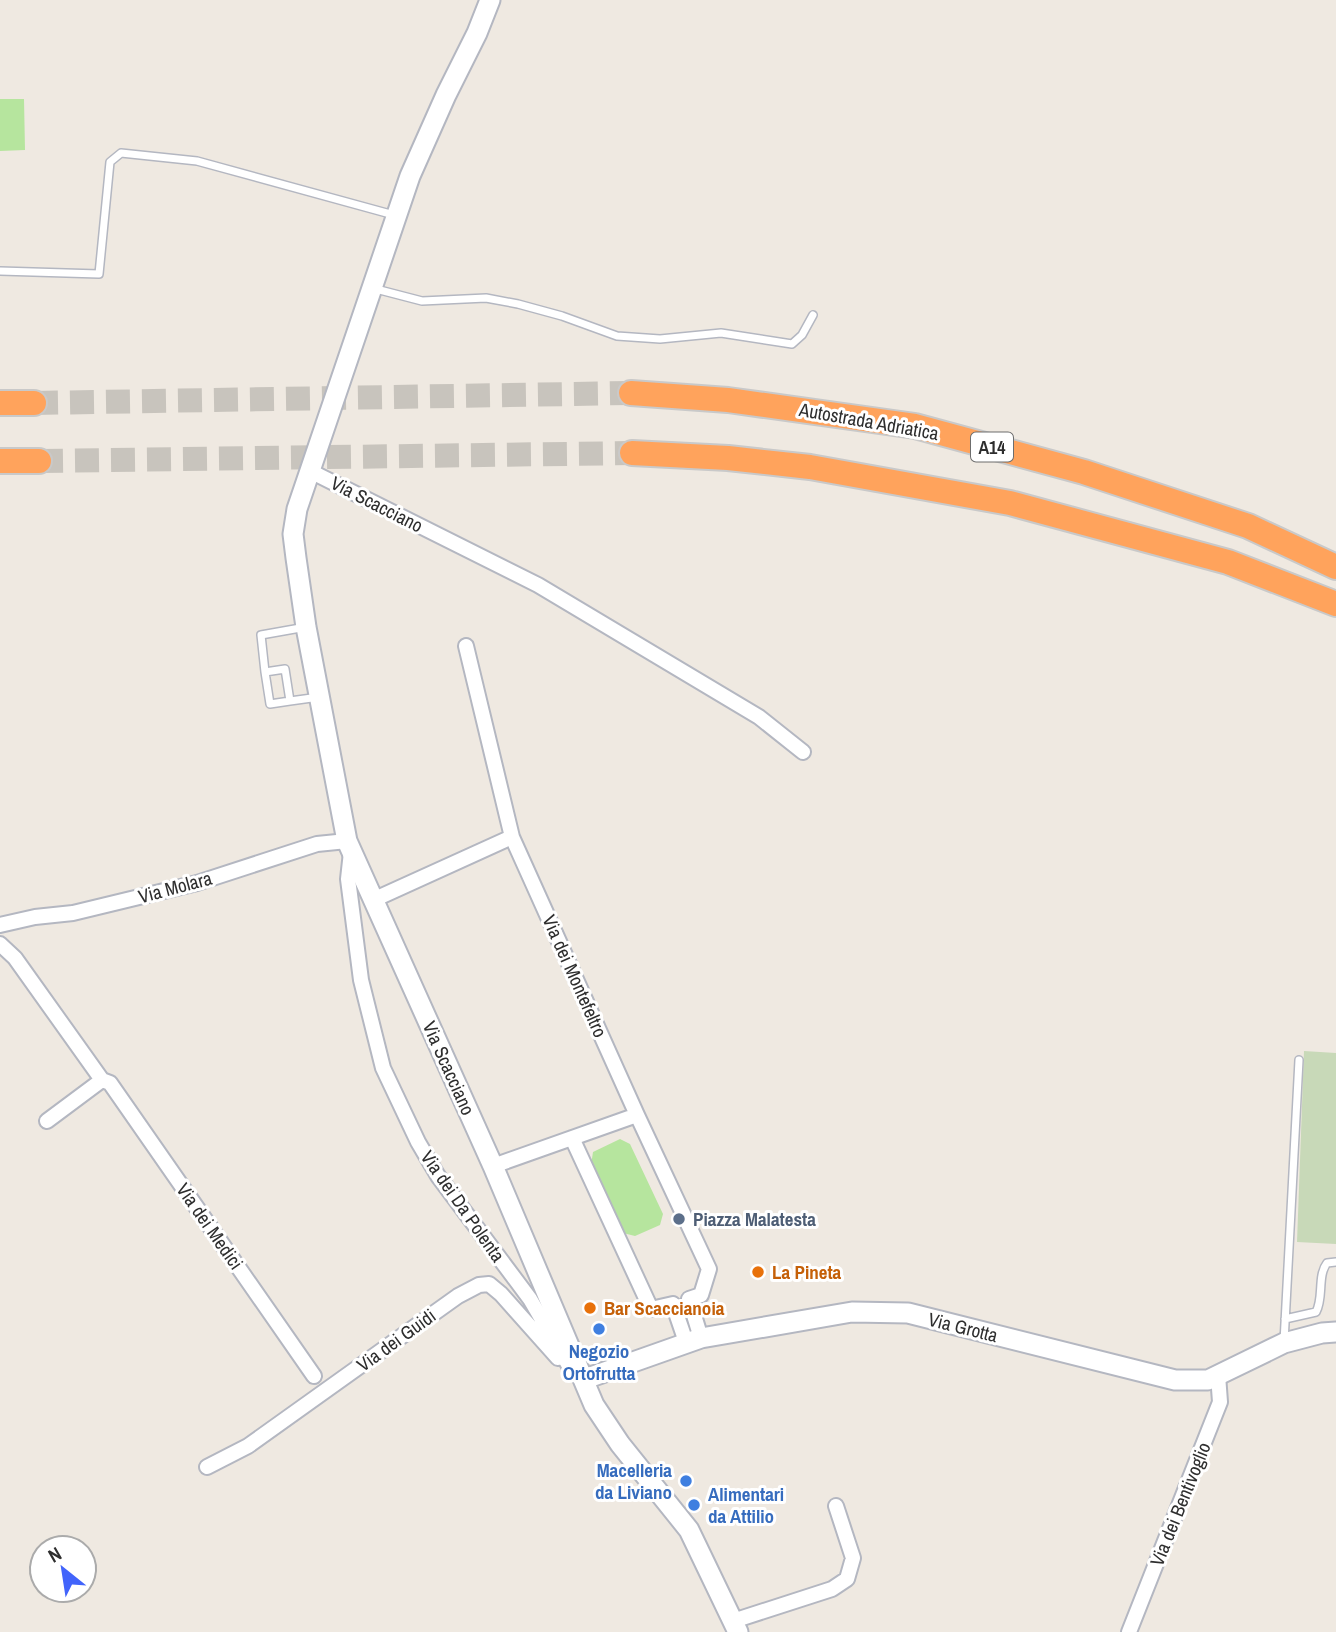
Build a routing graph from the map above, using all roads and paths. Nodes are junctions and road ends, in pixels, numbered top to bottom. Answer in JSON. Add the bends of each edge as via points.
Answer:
{"nodes":[{"id":1,"x":489,"y":0,"type":"edge"},
{"id":2,"x":396,"y":216,"type":"junction"},
{"id":3,"x":0,"y":271,"type":"edge"},
{"id":4,"x":371,"y":288,"type":"junction"},
{"id":5,"x":813,"y":315,"type":"dead end"},
{"id":6,"x":631,"y":393,"type":"tunnel mouth"},
{"id":7,"x":0,"y":403,"type":"edge"},
{"id":8,"x":34,"y":403,"type":"tunnel mouth"},
{"id":9,"x":632,"y":453,"type":"tunnel mouth"},
{"id":10,"x":0,"y":461,"type":"edge"},
{"id":11,"x":39,"y":461,"type":"tunnel mouth"},
{"id":12,"x":310,"y":471,"type":"junction"},
{"id":13,"x":1336,"y":567,"type":"edge"},
{"id":14,"x":1336,"y":604,"type":"edge"},
{"id":15,"x":306,"y":627,"type":"junction"},
{"id":16,"x":466,"y":646,"type":"dead end"},
{"id":17,"x":265,"y":672,"type":"junction"},
{"id":18,"x":320,"y":697,"type":"junction"},
{"id":19,"x":290,"y":701,"type":"junction"},
{"id":20,"x":803,"y":752,"type":"dead end"},
{"id":21,"x":512,"y":837,"type":"junction"},
{"id":22,"x":349,"y":846,"type":"junction"},
{"id":23,"x":373,"y":900,"type":"junction"},
{"id":24,"x":0,"y":925,"type":"edge"},
{"id":25,"x":0,"y":944,"type":"edge"},
{"id":26,"x":1299,"y":1060,"type":"dead end"},
{"id":27,"x":102,"y":1080,"type":"junction"},
{"id":28,"x":637,"y":1115,"type":"junction"},
{"id":29,"x":47,"y":1121,"type":"dead end"},
{"id":30,"x":572,"y":1138,"type":"junction"},
{"id":31,"x":493,"y":1166,"type":"junction"},
{"id":32,"x":1336,"y":1262,"type":"edge"},
{"id":33,"x":1285,"y":1319,"type":"junction"},
{"id":34,"x":1336,"y":1332,"type":"edge"},
{"id":35,"x":694,"y":1340,"type":"junction"},
{"id":36,"x":1284,"y":1343,"type":"junction"},
{"id":37,"x":578,"y":1374,"type":"junction"},
{"id":38,"x":1218,"y":1374,"type":"junction"},
{"id":39,"x":314,"y":1376,"type":"dead end"},
{"id":40,"x":207,"y":1466,"type":"dead end"},
{"id":41,"x":836,"y":1506,"type":"dead end"},
{"id":42,"x":736,"y":1626,"type":"edge"},
{"id":43,"x":1129,"y":1632,"type":"edge"}],
"edges":[{"from":1,"to":2,"type":"street","name":"Via Scacciano"},
{"from":2,"to":3,"type":"lane","via":[[197,161],[121,153],[110,162],[99,274]]},
{"from":2,"to":4,"type":"street","name":"Via Scacciano"},
{"from":4,"to":5,"type":"lane","via":[[422,301],[486,298],[518,304],[628,337],[721,333],[792,344]]},
{"from":4,"to":12,"type":"street","name":"Via Scacciano"},
{"from":6,"to":13,"type":"highway","name":"Autostrada Adriatica","number":"A14","via":[[741,401],[915,426],[1084,472],[1248,526]]},
{"from":7,"to":8,"type":"highway"},
{"from":9,"to":14,"type":"highway","via":[[810,467],[1010,503],[1228,562]]},
{"from":10,"to":11,"type":"highway"},
{"from":12,"to":15,"type":"street","name":"Via Scacciano","via":[[293,534]]},
{"from":12,"to":20,"type":"street","name":"Via Scacciano","via":[[538,585],[759,717]]},
{"from":15,"to":17,"type":"lane","via":[[261,635]]},
{"from":15,"to":18,"type":"street","name":"Via Scacciano"},
{"from":16,"to":21,"type":"street","name":"Via dei Montefeltro"},
{"from":17,"to":19,"type":"lane","via":[[285,669]]},
{"from":17,"to":19,"type":"lane","via":[[270,704]]},
{"from":18,"to":19,"type":"lane"},
{"from":18,"to":22,"type":"street","name":"Via Scacciano"},
{"from":21,"to":23,"type":"street"},
{"from":21,"to":28,"type":"street","name":"Via dei Montefeltro"},
{"from":22,"to":23,"type":"street","name":"Via Scacciano"},
{"from":22,"to":24,"type":"street","name":"Via Molara","via":[[317,844],[197,883],[74,913]]},
{"from":22,"to":37,"type":"street","name":"Via dei Da Polenta","via":[[348,878],[360,980],[383,1068],[438,1176],[530,1299]]},
{"from":23,"to":31,"type":"street","name":"Via Scacciano"},
{"from":25,"to":27,"type":"street","name":"Via dei Medici","via":[[15,958]]},
{"from":26,"to":33,"type":"lane"},
{"from":27,"to":29,"type":"street"},
{"from":27,"to":39,"type":"street","name":"Via dei Medici","via":[[110,1083]]},
{"from":28,"to":30,"type":"street"},
{"from":28,"to":35,"type":"street","via":[[709,1269],[701,1295],[689,1299]]},
{"from":30,"to":31,"type":"street"},
{"from":30,"to":35,"type":"street","via":[[651,1309],[673,1304]]},
{"from":31,"to":37,"type":"street","name":"Via Scacciano"},
{"from":32,"to":33,"type":"lane","via":[[1323,1268],[1321,1303],[1316,1312]]},
{"from":33,"to":36,"type":"lane"},
{"from":34,"to":36,"type":"street","name":"Via Grotta"},
{"from":35,"to":37,"type":"street","name":"Via Grotta"},
{"from":35,"to":38,"type":"street","name":"Via Grotta","via":[[852,1312],[908,1313],[1175,1380],[1208,1380]]},
{"from":36,"to":38,"type":"street","name":"Via Grotta"},
{"from":37,"to":40,"type":"street","name":"Via dei Guidi","via":[[538,1338],[501,1294],[489,1284],[479,1285],[248,1446]]},
{"from":37,"to":42,"type":"street","name":"Via Scacciano","via":[[620,1444],[689,1530]]},
{"from":38,"to":43,"type":"street","name":"Via dei Bentivoglio","via":[[1220,1402]]},
{"from":41,"to":42,"type":"street","name":"Via Scacciano","via":[[853,1558],[847,1578],[832,1589]]}]}
